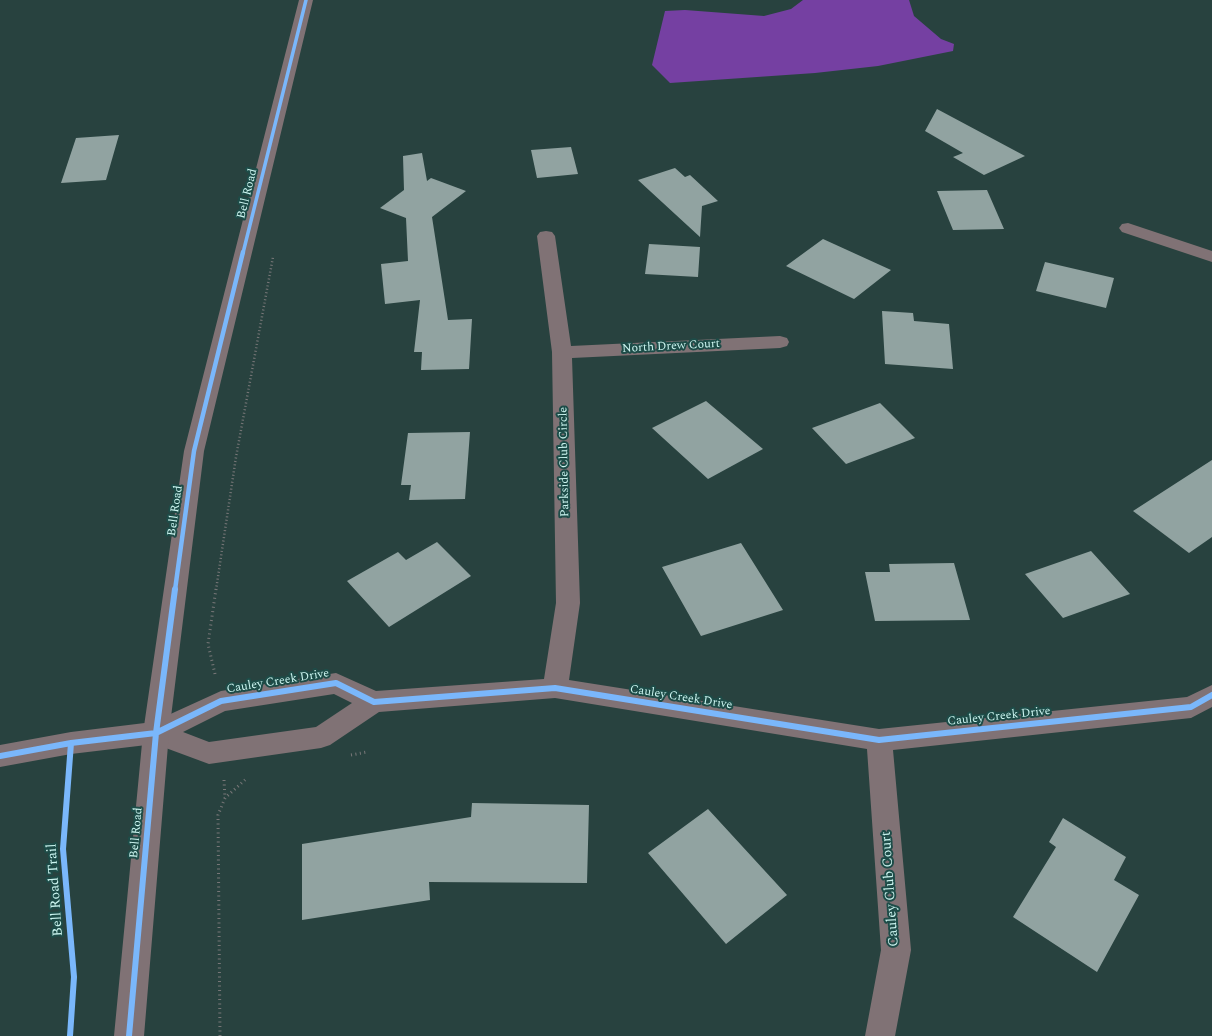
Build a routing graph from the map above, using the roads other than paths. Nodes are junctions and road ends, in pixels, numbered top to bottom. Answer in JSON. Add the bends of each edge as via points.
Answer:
{"nodes":[{"id":1,"x":306,"y":0,"type":"edge"},
{"id":2,"x":1128,"y":228,"type":"dead end"},
{"id":3,"x":546,"y":236,"type":"dead end"},
{"id":4,"x":1212,"y":257,"type":"edge"},
{"id":5,"x":780,"y":342,"type":"dead end"},
{"id":6,"x":562,"y":352,"type":"junction"},
{"id":7,"x":555,"y":688,"type":"junction"},
{"id":8,"x":1212,"y":695,"type":"edge"},
{"id":9,"x":374,"y":702,"type":"junction"},
{"id":10,"x":156,"y":733,"type":"junction"},
{"id":11,"x":880,"y":740,"type":"junction"},
{"id":12,"x":0,"y":756,"type":"edge"},
{"id":13,"x":129,"y":1036,"type":"edge"},
{"id":14,"x":880,"y":1036,"type":"edge"}],
"edges":[{"from":1,"to":10,"type":"street","name":"Bell Road","via":[[194,451]]},
{"from":2,"to":4,"type":"street"},
{"from":3,"to":6,"type":"street","name":"Parkside Club Circle"},
{"from":5,"to":6,"type":"street","name":"North Drew Court"},
{"from":6,"to":7,"type":"street","name":"Parkside Club Circle","via":[[568,603]]},
{"from":7,"to":9,"type":"street","name":"Cauley Creek Drive"},
{"from":7,"to":11,"type":"street","name":"Cauley Creek Drive"},
{"from":8,"to":11,"type":"street","name":"Cauley Creek Drive","via":[[1191,707]]},
{"from":9,"to":10,"type":"street","name":"Cauley Creek Drive","via":[[336,683],[221,702]]},
{"from":9,"to":10,"type":"street","name":"Cauley Creek Drive","via":[[322,737],[217,752],[209,753]]},
{"from":10,"to":12,"type":"street","via":[[71,743]]},
{"from":10,"to":13,"type":"street","name":"Bell Road"},
{"from":11,"to":14,"type":"street","name":"Cauley Club Court","via":[[896,950]]}]}
